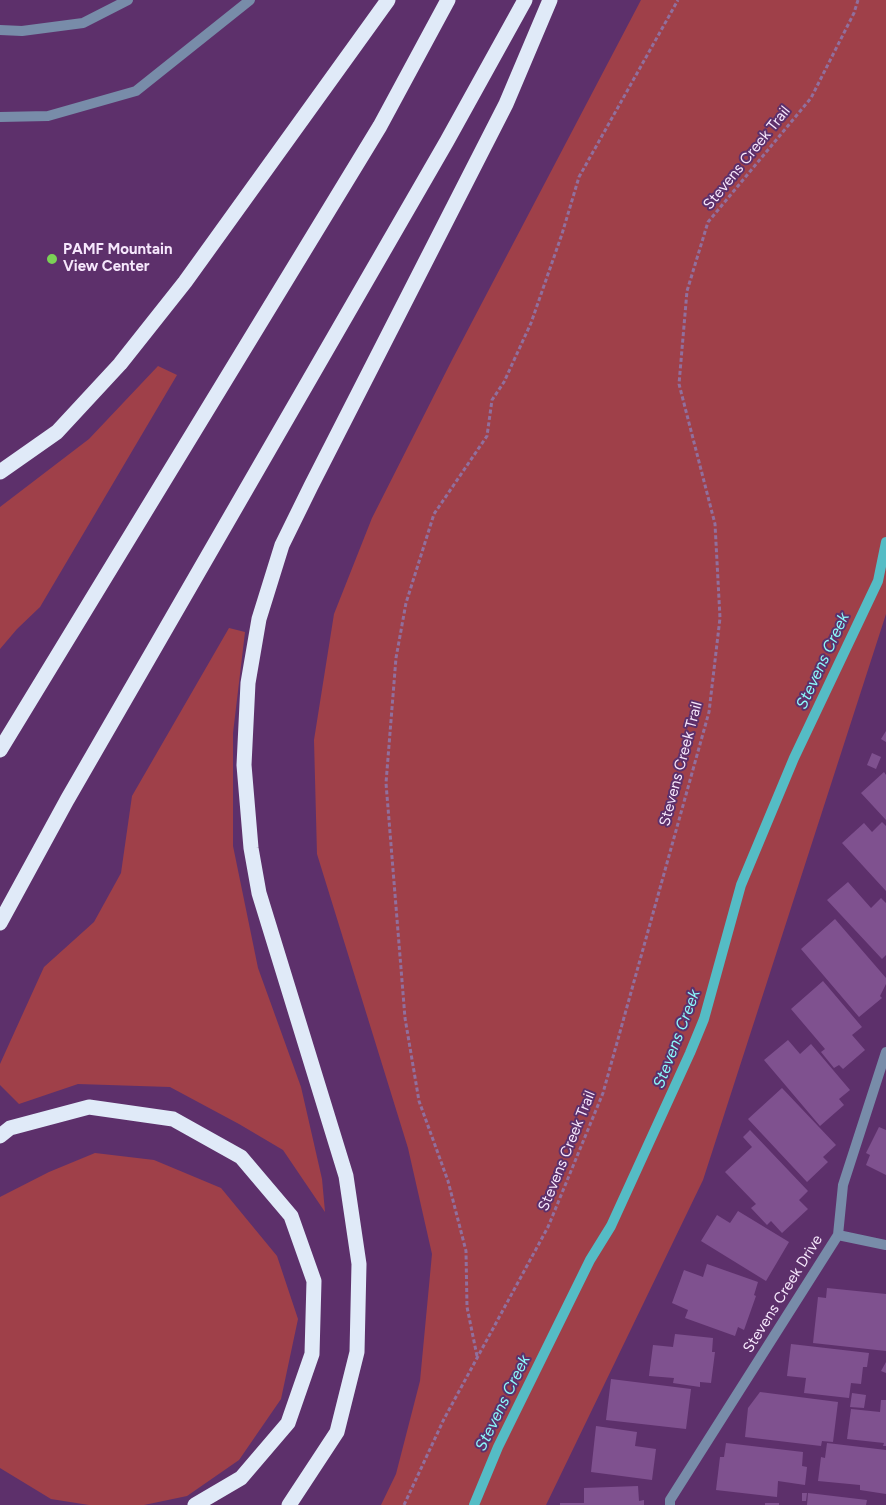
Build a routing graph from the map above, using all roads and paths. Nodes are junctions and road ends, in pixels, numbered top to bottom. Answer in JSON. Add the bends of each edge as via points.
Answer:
{"nodes":[{"id":1,"x":128,"y":0,"type":"edge"},
{"id":2,"x":250,"y":0,"type":"edge"},
{"id":3,"x":388,"y":0,"type":"edge"},
{"id":4,"x":448,"y":0,"type":"edge"},
{"id":5,"x":525,"y":0,"type":"edge"},
{"id":6,"x":550,"y":0,"type":"edge"},
{"id":7,"x":678,"y":0,"type":"edge"},
{"id":8,"x":858,"y":0,"type":"edge"},
{"id":9,"x":0,"y":30,"type":"edge"},
{"id":10,"x":0,"y":117,"type":"edge"},
{"id":11,"x":0,"y":472,"type":"edge"},
{"id":12,"x":0,"y":750,"type":"edge"},
{"id":13,"x":0,"y":923,"type":"edge"},
{"id":14,"x":886,"y":1052,"type":"edge"},
{"id":15,"x":0,"y":1136,"type":"edge"},
{"id":16,"x":838,"y":1235,"type":"junction"},
{"id":17,"x":886,"y":1245,"type":"edge"},
{"id":18,"x":477,"y":1358,"type":"junction"},
{"id":19,"x":195,"y":1505,"type":"edge"},
{"id":20,"x":289,"y":1505,"type":"edge"},
{"id":21,"x":404,"y":1505,"type":"edge"},
{"id":22,"x":670,"y":1505,"type":"edge"}],
"edges":[{"from":1,"to":9,"type":"street","via":[[83,23],[22,31]]},
{"from":2,"to":10,"type":"street","via":[[136,91],[48,116]]},
{"from":3,"to":11,"type":"highway","via":[[186,282],[120,364],[57,432]]},
{"from":4,"to":12,"type":"highway","via":[[380,126]]},
{"from":5,"to":13,"type":"highway","via":[[67,800]]},
{"from":6,"to":20,"type":"highway","via":[[506,104],[282,545],[259,619],[248,683],[244,765],[252,848],[259,893],[346,1176],[359,1264],[357,1352],[337,1432]]},
{"from":7,"to":18,"type":"path","via":[[580,177],[531,323],[504,382],[492,400],[487,436],[434,514],[406,603],[396,658],[386,783],[405,1018],[419,1101],[448,1181],[466,1251],[467,1308]]},
{"from":8,"to":18,"type":"path","name":"Stevens Creek Trail","via":[[811,98],[708,222],[687,291],[679,384],[716,533],[720,618],[709,712],[603,1093],[548,1227]]},
{"from":14,"to":16,"type":"street","name":"Stevens Creek Drive","via":[[843,1185]]},
{"from":15,"to":19,"type":"highway","via":[[10,1128],[89,1107],[173,1120],[241,1157],[291,1216],[314,1281],[312,1354],[288,1423],[242,1478]]},
{"from":16,"to":17,"type":"street"},
{"from":16,"to":22,"type":"street","name":"Stevens Creek Drive","via":[[670,1500]]},
{"from":18,"to":21,"type":"path","name":"Stevens Creek Trail"}]}
